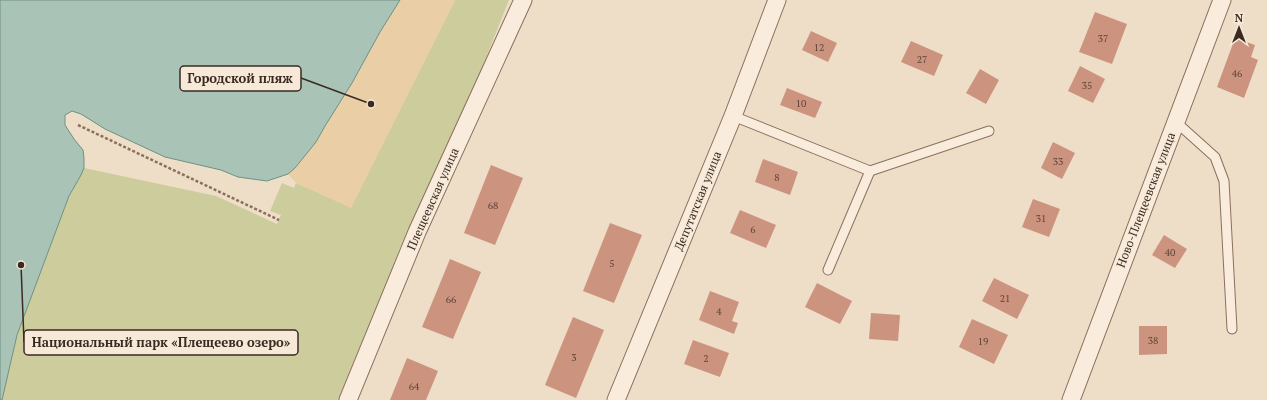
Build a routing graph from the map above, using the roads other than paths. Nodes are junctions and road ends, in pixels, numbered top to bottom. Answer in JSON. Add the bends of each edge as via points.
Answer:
{"nodes":[{"id":1,"x":523,"y":0,"type":"edge"},
{"id":2,"x":777,"y":0,"type":"edge"},
{"id":3,"x":1222,"y":0,"type":"edge"},
{"id":4,"x":733,"y":116,"type":"junction"},
{"id":5,"x":1176,"y":122,"type":"junction"},
{"id":6,"x":989,"y":131,"type":"dead end"},
{"id":7,"x":870,"y":171,"type":"junction"},
{"id":8,"x":828,"y":270,"type":"dead end"},
{"id":9,"x":1232,"y":329,"type":"dead end"},
{"id":10,"x":348,"y":400,"type":"edge"},
{"id":11,"x":616,"y":400,"type":"edge"},
{"id":12,"x":1071,"y":400,"type":"edge"}],
"edges":[{"from":1,"to":10,"type":"street","name":"Плещеевская улица","via":[[417,232]]},
{"from":2,"to":4,"type":"street","name":"Депутатская улица"},
{"from":3,"to":5,"type":"street","name":"Ново-Плещеевская улица"},
{"from":4,"to":7,"type":"lane"},
{"from":4,"to":11,"type":"street","name":"Депутатская улица"},
{"from":5,"to":9,"type":"lane","via":[[1214,157],[1224,181]]},
{"from":5,"to":12,"type":"street","name":"Ново-Плещеевская улица"},
{"from":6,"to":7,"type":"lane"},
{"from":7,"to":8,"type":"lane"}]}
